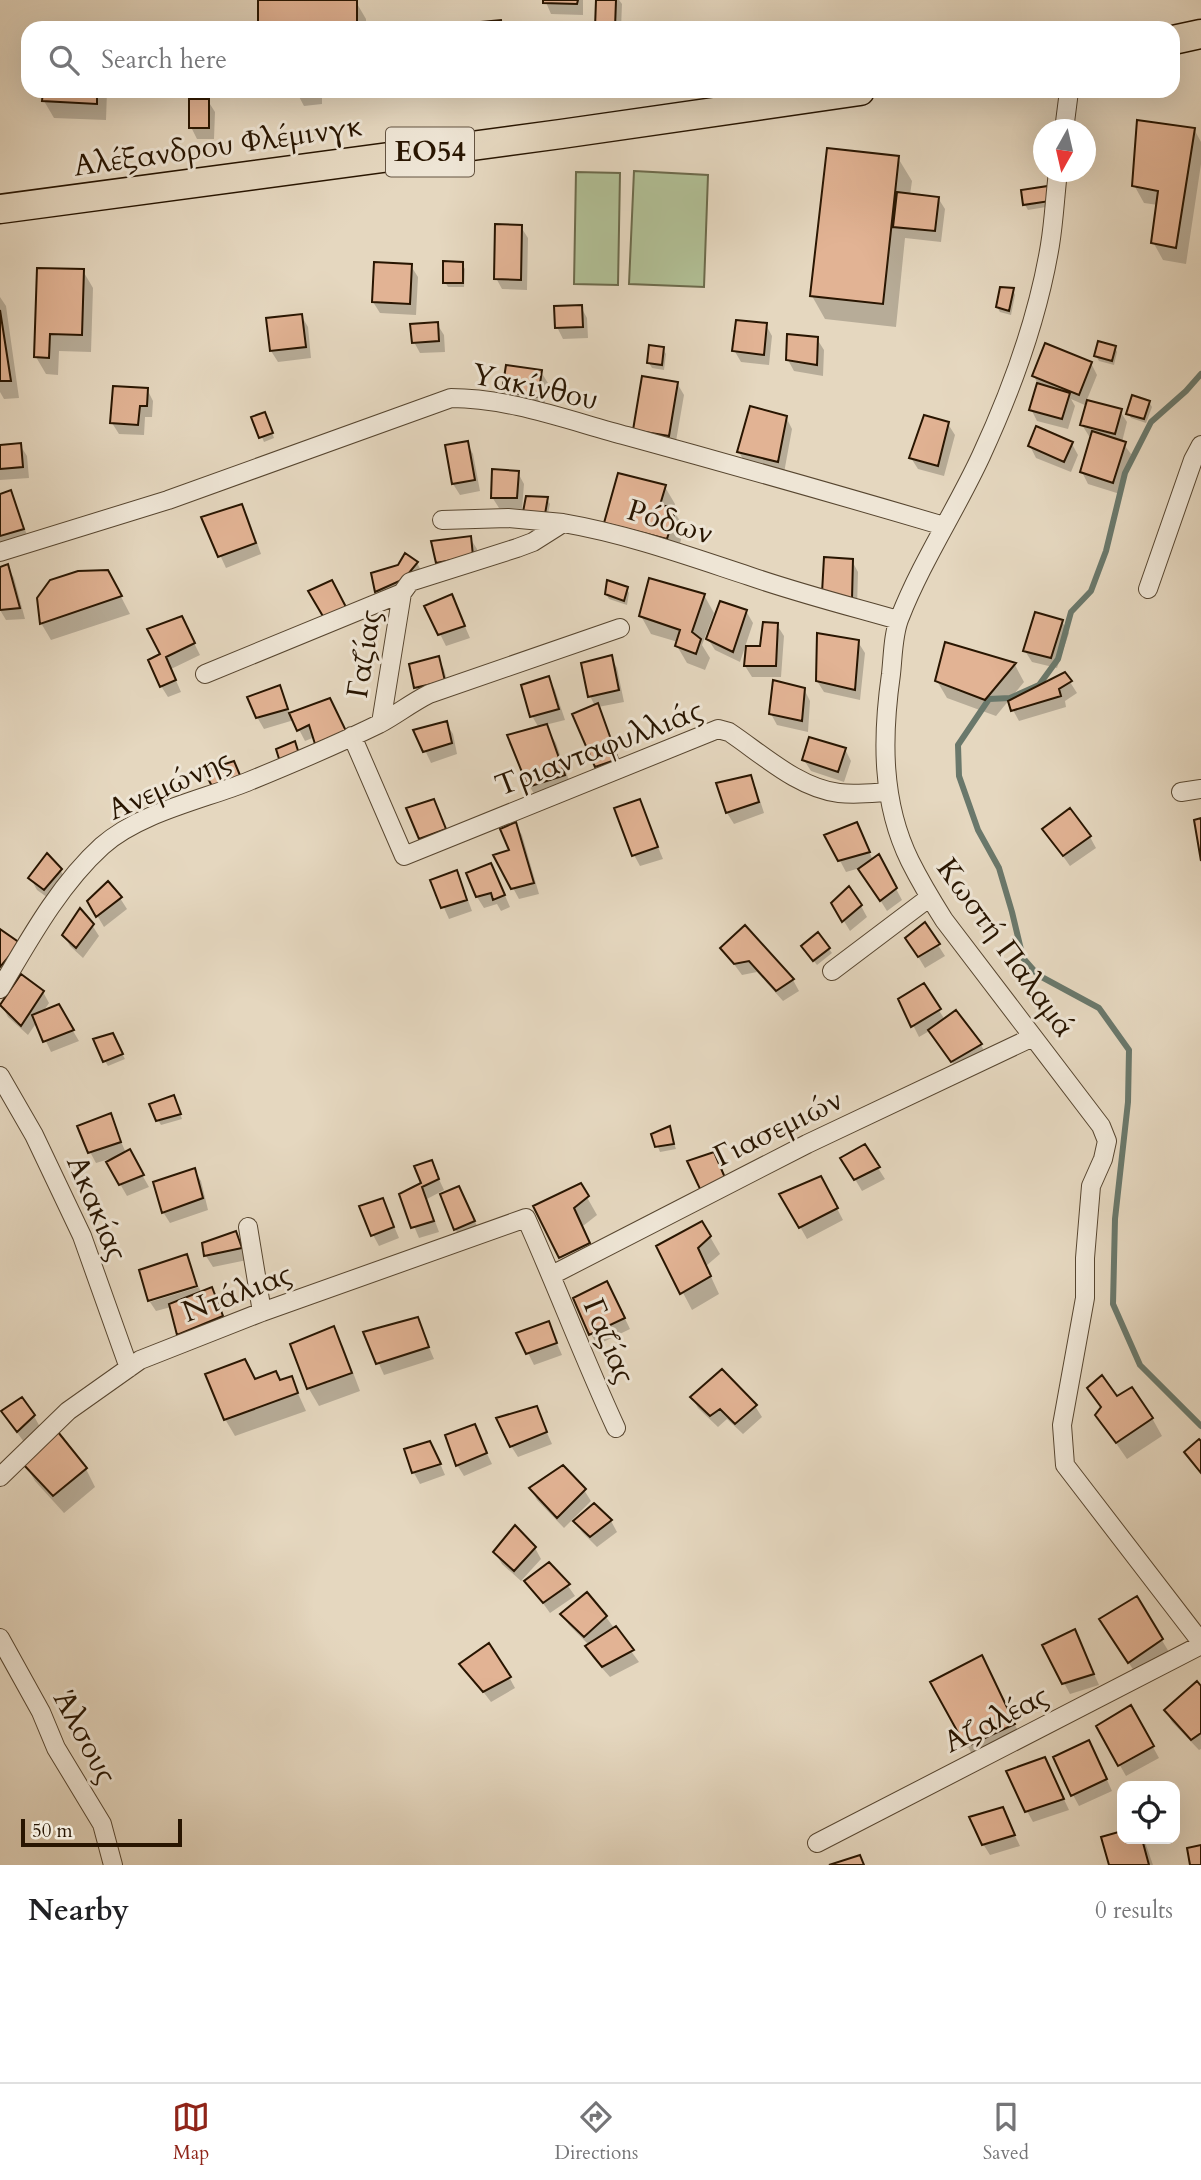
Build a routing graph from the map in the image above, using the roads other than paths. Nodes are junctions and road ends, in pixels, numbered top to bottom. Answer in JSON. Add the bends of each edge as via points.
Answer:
{"nodes":[{"id":1,"x":1201,"y":34,"type":"edge"},
{"id":2,"x":1180,"y":38,"type":"edge"},
{"id":3,"x":811,"y":98,"type":"edge"},
{"id":4,"x":1068,"y":98,"type":"edge"},
{"id":5,"x":1065,"y":119,"type":"edge"},
{"id":6,"x":1057,"y":182,"type":"edge"},
{"id":7,"x":0,"y":209,"type":"edge"},
{"id":8,"x":1201,"y":444,"type":"edge"},
{"id":9,"x":442,"y":520,"type":"dead end"},
{"id":10,"x":564,"y":523,"type":"junction"},
{"id":11,"x":944,"y":526,"type":"junction"},
{"id":12,"x":0,"y":552,"type":"edge"},
{"id":13,"x":1148,"y":589,"type":"dead end"},
{"id":14,"x":402,"y":593,"type":"junction"},
{"id":15,"x":898,"y":620,"type":"junction"},
{"id":16,"x":620,"y":628,"type":"dead end"},
{"id":17,"x":205,"y":674,"type":"dead end"},
{"id":18,"x":381,"y":723,"type":"junction"},
{"id":19,"x":352,"y":736,"type":"junction"},
{"id":20,"x":1201,"y":789,"type":"edge"},
{"id":21,"x":888,"y":792,"type":"junction"},
{"id":22,"x":1181,"y":792,"type":"dead end"},
{"id":23,"x":404,"y":856,"type":"joint"},
{"id":24,"x":930,"y":897,"type":"junction"},
{"id":25,"x":832,"y":971,"type":"dead end"},
{"id":26,"x":0,"y":989,"type":"edge"},
{"id":27,"x":1033,"y":1037,"type":"junction"},
{"id":28,"x":0,"y":1076,"type":"edge"},
{"id":29,"x":526,"y":1218,"type":"joint"},
{"id":30,"x":248,"y":1227,"type":"dead end"},
{"id":31,"x":552,"y":1275,"type":"junction"},
{"id":32,"x":262,"y":1312,"type":"junction"},
{"id":33,"x":129,"y":1368,"type":"junction"},
{"id":34,"x":616,"y":1428,"type":"dead end"},
{"id":35,"x":0,"y":1477,"type":"edge"},
{"id":36,"x":0,"y":1638,"type":"edge"},
{"id":37,"x":1201,"y":1643,"type":"edge"},
{"id":38,"x":817,"y":1843,"type":"dead end"},
{"id":39,"x":113,"y":1865,"type":"edge"}],
"edges":[{"from":1,"to":2,"type":"main road"},
{"from":3,"to":7,"type":"main road","name":"Αλέξανδρου Φλέμινγκ","number":"ΕΟ54"},
{"from":4,"to":5,"type":"street"},
{"from":6,"to":11,"type":"street","name":"Κωστή Παλαμά","via":[[1051,244],[1016,372],[981,456]]},
{"from":8,"to":13,"type":"street"},
{"from":9,"to":10,"type":"street","name":"Ρόδων","via":[[508,518]]},
{"from":10,"to":14,"type":"street","via":[[517,548],[413,579]]},
{"from":10,"to":15,"type":"street","name":"Ρόδων","via":[[644,541]]},
{"from":11,"to":12,"type":"street","name":"Υακίνθου","via":[[546,414],[477,398],[451,398],[168,500]]},
{"from":11,"to":15,"type":"street","name":"Κωστή Παλαμά"},
{"from":14,"to":17,"type":"street"},
{"from":14,"to":18,"type":"street","name":"Γαζίας"},
{"from":15,"to":21,"type":"street","name":"Κωστή Παλαμά","via":[[884,729]]},
{"from":16,"to":18,"type":"street","name":"Ανεμώνης","via":[[429,694]]},
{"from":18,"to":19,"type":"street","name":"Ανεμώνης"},
{"from":19,"to":23,"type":"street","name":"Γαζίας"},
{"from":19,"to":26,"type":"street","name":"Ανεμώνης","via":[[118,834],[101,847],[39,923]]},
{"from":20,"to":22,"type":"street"},
{"from":21,"to":23,"type":"street","name":"Τριανταφυλλιάς","via":[[837,793],[816,788],[718,729]]},
{"from":21,"to":24,"type":"street","name":"Κωστή Παλαμά","via":[[909,859]]},
{"from":24,"to":25,"type":"street"},
{"from":24,"to":27,"type":"street","name":"Κωστή Παλαμά"},
{"from":27,"to":31,"type":"street","name":"Γιασεμιών","via":[[807,1144]]},
{"from":27,"to":37,"type":"street","name":"Κωστή Παλαμά","via":[[1101,1126],[1107,1141],[1091,1186],[1085,1298],[1062,1426],[1065,1465]]},
{"from":28,"to":33,"type":"street","name":"Ακακίας","via":[[82,1236]]},
{"from":29,"to":31,"type":"street","name":"Γαζίας"},
{"from":29,"to":32,"type":"street","name":"Ντάλιας"},
{"from":30,"to":32,"type":"street"},
{"from":31,"to":34,"type":"street","name":"Γαζίας"},
{"from":32,"to":33,"type":"street","name":"Ντάλιας"},
{"from":33,"to":35,"type":"street","name":"Ντάλιας","via":[[68,1411]]},
{"from":36,"to":39,"type":"street","name":"Άλσους","via":[[56,1748],[102,1824]]},
{"from":37,"to":38,"type":"street","name":"Αζαλέας"}]}
